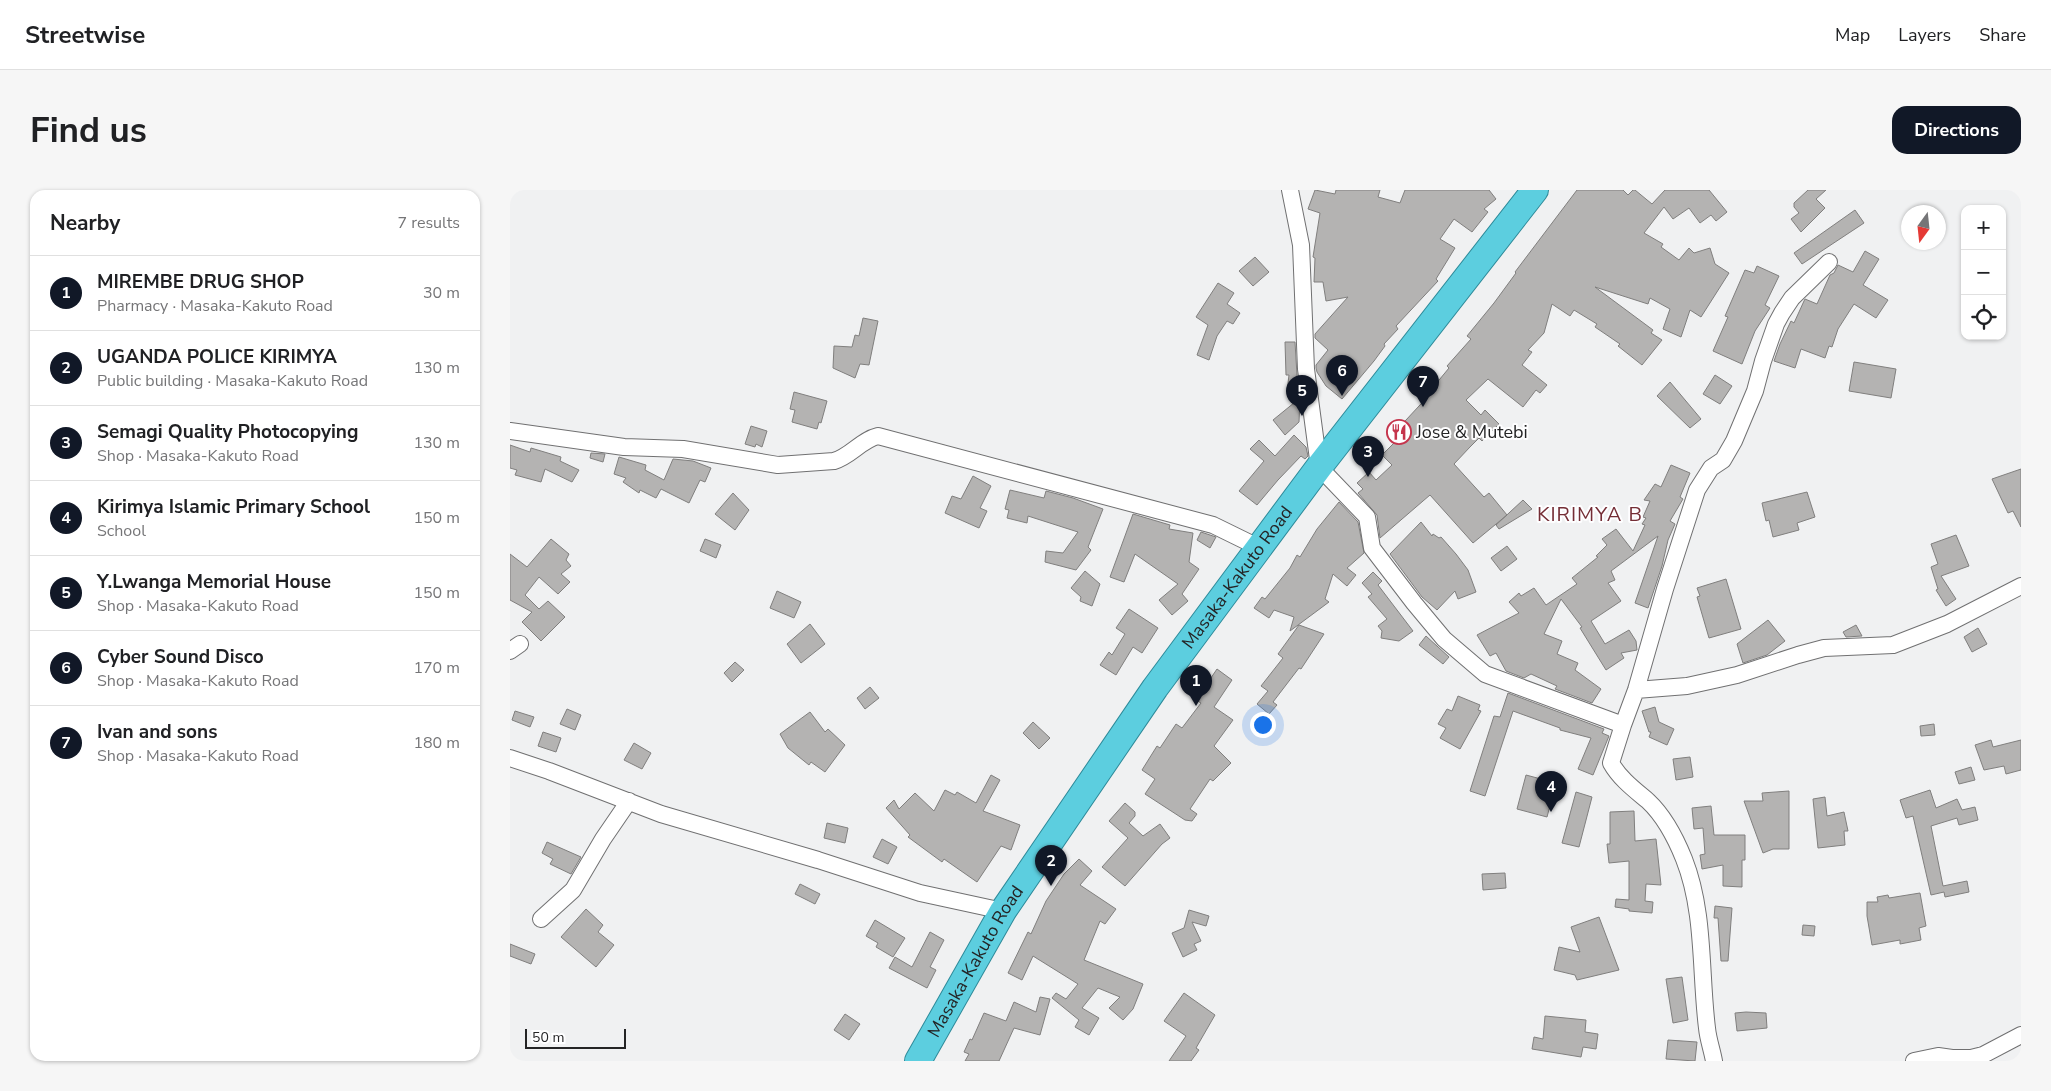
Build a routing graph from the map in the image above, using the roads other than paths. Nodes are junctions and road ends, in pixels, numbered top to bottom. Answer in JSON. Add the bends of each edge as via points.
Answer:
{"nodes":[{"id":1,"x":1290,"y":190,"type":"edge"},
{"id":2,"x":1536,"y":190,"type":"edge"},
{"id":3,"x":1829,"y":262,"type":"dead end"},
{"id":4,"x":510,"y":431,"type":"edge"},
{"id":5,"x":1319,"y":467,"type":"junction"},
{"id":6,"x":1260,"y":548,"type":"junction"},
{"id":7,"x":2021,"y":586,"type":"edge"},
{"id":8,"x":1636,"y":690,"type":"junction"},
{"id":9,"x":1623,"y":725,"type":"junction"},
{"id":10,"x":510,"y":758,"type":"edge"},
{"id":11,"x":629,"y":801,"type":"junction"},
{"id":12,"x":1003,"y":910,"type":"junction"},
{"id":13,"x":541,"y":919,"type":"dead end"},
{"id":14,"x":2021,"y":1035,"type":"edge"},
{"id":15,"x":1972,"y":1059,"type":"edge"},
{"id":16,"x":918,"y":1061,"type":"edge"},
{"id":17,"x":1714,"y":1061,"type":"edge"},
{"id":18,"x":1914,"y":1061,"type":"edge"}],
"edges":[{"from":1,"to":5,"type":"street","via":[[1301,245],[1306,369]]},
{"from":2,"to":5,"type":"highway","name":"Masaka-Kakuto Road"},
{"from":3,"to":8,"type":"street","via":[[1792,298],[1782,313],[1734,441],[1723,460],[1711,468],[1697,490]]},
{"from":4,"to":6,"type":"street","via":[[624,447],[683,449],[778,465],[834,461],[869,438],[878,436],[1213,525]]},
{"from":5,"to":6,"type":"highway","name":"Masaka-Kakuto Road"},
{"from":5,"to":9,"type":"street","via":[[1367,517],[1372,548],[1414,603],[1474,667],[1485,674]]},
{"from":6,"to":12,"type":"highway","name":"Masaka-Kakuto Road","via":[[1155,688]]},
{"from":7,"to":8,"type":"street","via":[[1947,624],[1893,645],[1824,648],[1737,675],[1687,686]]},
{"from":8,"to":9,"type":"street"},
{"from":9,"to":17,"type":"street","via":[[1611,763],[1628,785],[1664,820],[1684,859],[1690,879],[1697,914],[1707,1029]]},
{"from":10,"to":11,"type":"street"},
{"from":11,"to":12,"type":"street","via":[[661,814],[920,893]]},
{"from":11,"to":13,"type":"street","via":[[573,890]]},
{"from":12,"to":16,"type":"highway","name":"Masaka-Kakuto Road"},
{"from":14,"to":15,"type":"street"},
{"from":15,"to":18,"type":"street","via":[[1938,1056]]}]}
